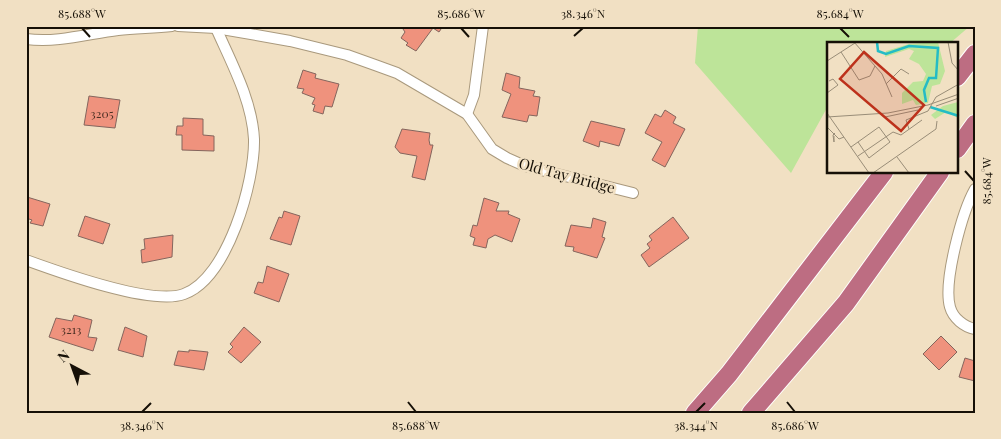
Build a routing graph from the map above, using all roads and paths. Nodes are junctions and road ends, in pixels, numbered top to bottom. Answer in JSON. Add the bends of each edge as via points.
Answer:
{"nodes":[{"id":1,"x":172,"y":26,"type":"edge"},
{"id":2,"x":178,"y":26,"type":"edge"},
{"id":3,"x":483,"y":26,"type":"edge"},
{"id":4,"x":216,"y":28,"type":"junction"},
{"id":5,"x":26,"y":39,"type":"edge"},
{"id":6,"x":975,"y":54,"type":"edge"},
{"id":7,"x":958,"y":76,"type":"edge"},
{"id":8,"x":467,"y":114,"type":"junction"},
{"id":9,"x":975,"y":124,"type":"edge"},
{"id":10,"x":958,"y":148,"type":"edge"},
{"id":11,"x":882,"y":174,"type":"edge"},
{"id":12,"x":939,"y":174,"type":"edge"},
{"id":13,"x":975,"y":190,"type":"edge"},
{"id":14,"x":632,"y":193,"type":"dead end"},
{"id":15,"x":26,"y":260,"type":"edge"},
{"id":16,"x":975,"y":329,"type":"edge"},
{"id":17,"x":695,"y":413,"type":"edge"},
{"id":18,"x":751,"y":413,"type":"edge"}],
"edges":[{"from":1,"to":5,"type":"street","via":[[123,29],[42,41]]},
{"from":2,"to":4,"type":"street","name":"Old Tay Bridge"},
{"from":3,"to":8,"type":"street","via":[[474,95]]},
{"from":4,"to":8,"type":"street","name":"Old Tay Bridge","via":[[290,40],[347,55],[397,73]]},
{"from":4,"to":15,"type":"street","via":[[248,106],[254,138],[252,171],[233,236],[201,284],[183,294],[170,296],[138,293],[84,281]]},
{"from":6,"to":7,"type":"highway"},
{"from":8,"to":14,"type":"street","name":"Old Tay Bridge","via":[[492,149],[506,158],[525,166]]},
{"from":9,"to":10,"type":"highway"},
{"from":11,"to":17,"type":"highway","via":[[729,374]]},
{"from":12,"to":18,"type":"highway","via":[[846,303]]},
{"from":13,"to":16,"type":"street","via":[[962,219],[948,290],[950,308],[957,319]]}]}
